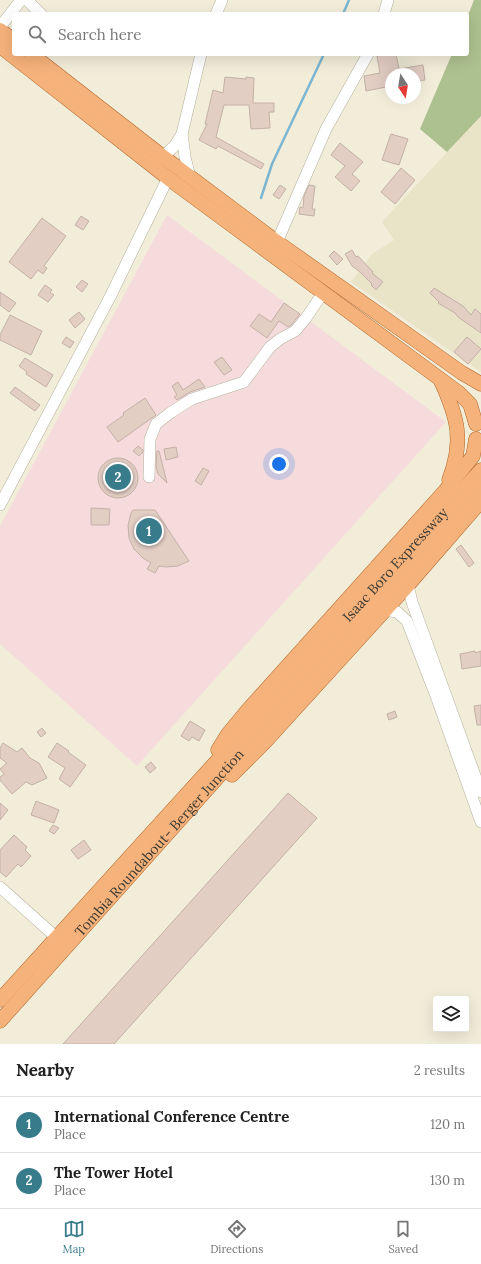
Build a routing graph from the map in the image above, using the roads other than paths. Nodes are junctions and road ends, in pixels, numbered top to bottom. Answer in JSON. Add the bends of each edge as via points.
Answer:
{"nodes":[{"id":1,"x":21,"y":0,"type":"edge"},
{"id":2,"x":27,"y":0,"type":"edge"},
{"id":3,"x":222,"y":0,"type":"edge"},
{"id":4,"x":388,"y":0,"type":"edge"},
{"id":5,"x":39,"y":12,"type":"edge"},
{"id":6,"x":217,"y":12,"type":"edge"},
{"id":7,"x":385,"y":12,"type":"edge"},
{"id":8,"x":0,"y":27,"type":"edge"},
{"id":9,"x":0,"y":30,"type":"edge"},
{"id":10,"x":12,"y":39,"type":"edge"},
{"id":11,"x":0,"y":46,"type":"edge"},
{"id":12,"x":12,"y":55,"type":"edge"},
{"id":13,"x":13,"y":56,"type":"edge"},
{"id":14,"x":34,"y":56,"type":"edge"},
{"id":15,"x":201,"y":56,"type":"edge"},
{"id":16,"x":367,"y":56,"type":"edge"},
{"id":17,"x":182,"y":134,"type":"junction"},
{"id":18,"x":162,"y":156,"type":"junction"},
{"id":19,"x":190,"y":177,"type":"junction"},
{"id":20,"x":168,"y":178,"type":"junction"},
{"id":21,"x":278,"y":242,"type":"junction"},
{"id":22,"x":323,"y":293,"type":"junction"},
{"id":23,"x":440,"y":379,"type":"junction"},
{"id":24,"x":481,"y":384,"type":"edge"},
{"id":25,"x":481,"y":409,"type":"edge"},
{"id":26,"x":476,"y":424,"type":"junction"},
{"id":27,"x":479,"y":445,"type":"edge"},
{"id":28,"x":481,"y":470,"type":"edge"},
{"id":29,"x":149,"y":477,"type":"dead end"},
{"id":30,"x":481,"y":486,"type":"edge"},
{"id":31,"x":445,"y":491,"type":"junction"},
{"id":32,"x":469,"y":499,"type":"edge"},
{"id":33,"x":0,"y":505,"type":"edge"},
{"id":34,"x":481,"y":512,"type":"edge"},
{"id":35,"x":460,"y":525,"type":"junction"},
{"id":36,"x":408,"y":585,"type":"junction"},
{"id":37,"x":384,"y":610,"type":"junction"},
{"id":38,"x":315,"y":661,"type":"junction"},
{"id":39,"x":204,"y":775,"type":"junction"},
{"id":40,"x":481,"y":792,"type":"edge"},
{"id":41,"x":481,"y":822,"type":"edge"},
{"id":42,"x":174,"y":827,"type":"junction"},
{"id":43,"x":0,"y":887,"type":"edge"},
{"id":44,"x":57,"y":938,"type":"junction"},
{"id":45,"x":0,"y":1000,"type":"edge"},
{"id":46,"x":0,"y":1021,"type":"edge"}],
"edges":[{"from":1,"to":8,"type":"street"},
{"from":2,"to":5,"type":"street"},
{"from":3,"to":6,"type":"street"},
{"from":4,"to":7,"type":"street"},
{"from":9,"to":10,"type":"main road"},
{"from":11,"to":12,"type":"main road"},
{"from":13,"to":20,"type":"main road"},
{"from":14,"to":18,"type":"main road"},
{"from":15,"to":17,"type":"street"},
{"from":16,"to":21,"type":"street","via":[[326,129]]},
{"from":17,"to":18,"type":"street","via":[[172,149]]},
{"from":17,"to":19,"type":"street"},
{"from":18,"to":19,"type":"main road"},
{"from":19,"to":21,"type":"main road"},
{"from":20,"to":22,"type":"main road"},
{"from":20,"to":33,"type":"street","via":[[110,297]]},
{"from":21,"to":24,"type":"main road"},
{"from":22,"to":23,"type":"main road"},
{"from":22,"to":29,"type":"street","via":[[295,331],[270,347],[244,382],[192,399],[156,424],[150,439]]},
{"from":23,"to":26,"type":"main road","via":[[470,404]]},
{"from":23,"to":31,"type":"main road","via":[[452,404],[458,437],[454,467]]},
{"from":25,"to":26,"type":"main road"},
{"from":26,"to":27,"type":"main road"},
{"from":27,"to":31,"type":"main road"},
{"from":28,"to":32,"type":"main road","name":"Isaac Boro Expressway"},
{"from":30,"to":32,"type":"main road","name":"Isaac Boro Expressway"},
{"from":31,"to":39,"type":"main road","via":[[247,711],[228,734]]},
{"from":32,"to":35,"type":"main road"},
{"from":32,"to":38,"type":"main road","name":"Isaac Boro Expressway"},
{"from":34,"to":35,"type":"main road"},
{"from":35,"to":36,"type":"main road"},
{"from":36,"to":37,"type":"main road"},
{"from":36,"to":40,"type":"street"},
{"from":37,"to":41,"type":"street","via":[[397,612],[407,621]]},
{"from":37,"to":42,"type":"main road","via":[[264,743],[190,817]]},
{"from":38,"to":39,"type":"main road","name":"Tombia Roundabout- Berger Junction"},
{"from":38,"to":42,"type":"main road","name":"Tombia Roundabout- Berger Junction"},
{"from":39,"to":44,"type":"main road","name":"Tombia Roundabout- Berger Junction"},
{"from":42,"to":46,"type":"main road","name":"Tombia Roundabout- Berger Junction"},
{"from":43,"to":44,"type":"street"},
{"from":44,"to":45,"type":"main road","name":"Tombia Roundabout- Berger Junction"}]}
